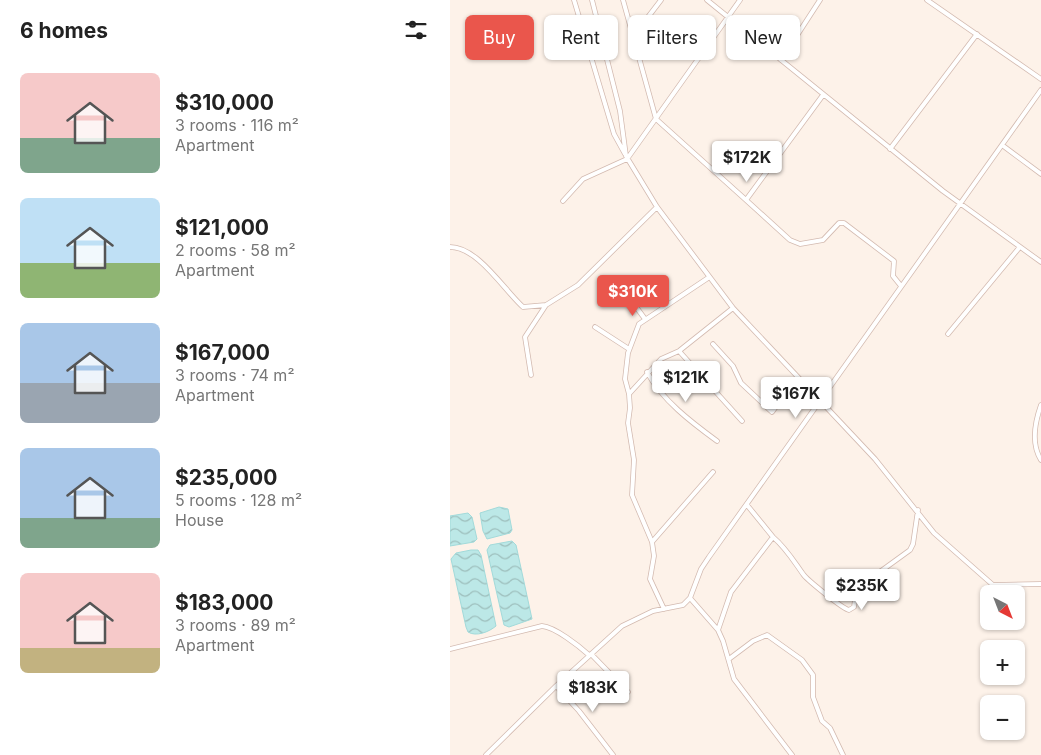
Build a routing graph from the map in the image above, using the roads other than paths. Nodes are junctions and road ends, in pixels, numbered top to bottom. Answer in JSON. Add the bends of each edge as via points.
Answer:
{"nodes":[{"id":1,"x":574,"y":0,"type":"edge"},
{"id":2,"x":592,"y":0,"type":"edge"},
{"id":3,"x":623,"y":0,"type":"edge"},
{"id":4,"x":662,"y":0,"type":"edge"},
{"id":5,"x":707,"y":0,"type":"edge"},
{"id":6,"x":740,"y":0,"type":"edge"},
{"id":7,"x":820,"y":0,"type":"edge"},
{"id":8,"x":927,"y":0,"type":"edge"},
{"id":9,"x":650,"y":15,"type":"edge"},
{"id":10,"x":726,"y":15,"type":"edge"},
{"id":11,"x":729,"y":15,"type":"edge"},
{"id":12,"x":726,"y":20,"type":"edge"},
{"id":13,"x":628,"y":21,"type":"edge"},
{"id":14,"x":800,"y":31,"type":"edge"},
{"id":15,"x":977,"y":34,"type":"junction"},
{"id":16,"x":639,"y":60,"type":"edge"},
{"id":17,"x":781,"y":60,"type":"edge"},
{"id":18,"x":1041,"y":79,"type":"edge"},
{"id":19,"x":1041,"y":90,"type":"edge"},
{"id":20,"x":823,"y":96,"type":"junction"},
{"id":21,"x":656,"y":119,"type":"junction"},
{"id":22,"x":1002,"y":145,"type":"junction"},
{"id":23,"x":890,"y":149,"type":"junction"},
{"id":24,"x":627,"y":157,"type":"junction"},
{"id":25,"x":1041,"y":174,"type":"edge"},
{"id":26,"x":746,"y":200,"type":"junction"},
{"id":27,"x":563,"y":201,"type":"dead end"},
{"id":28,"x":960,"y":202,"type":"junction"},
{"id":29,"x":657,"y":208,"type":"junction"},
{"id":30,"x":450,"y":247,"type":"edge"},
{"id":31,"x":1019,"y":248,"type":"junction"},
{"id":32,"x":1041,"y":262,"type":"edge"},
{"id":33,"x":708,"y":278,"type":"junction"},
{"id":34,"x":901,"y":286,"type":"junction"},
{"id":35,"x":625,"y":292,"type":"dead end"},
{"id":36,"x":546,"y":305,"type":"junction"},
{"id":37,"x":734,"y":308,"type":"junction"},
{"id":38,"x":645,"y":319,"type":"junction"},
{"id":39,"x":595,"y":327,"type":"dead end"},
{"id":40,"x":948,"y":334,"type":"dead end"},
{"id":41,"x":713,"y":344,"type":"dead end"},
{"id":42,"x":629,"y":349,"type":"junction"},
{"id":43,"x":679,"y":351,"type":"junction"},
{"id":44,"x":647,"y":372,"type":"junction"},
{"id":45,"x":532,"y":375,"type":"dead end"},
{"id":46,"x":798,"y":378,"type":"junction"},
{"id":47,"x":629,"y":394,"type":"junction"},
{"id":48,"x":821,"y":403,"type":"junction"},
{"id":49,"x":1041,"y":405,"type":"edge"},
{"id":50,"x":1039,"y":415,"type":"edge"},
{"id":51,"x":742,"y":421,"type":"dead end"},
{"id":52,"x":717,"y":440,"type":"dead end"},
{"id":53,"x":1041,"y":460,"type":"edge"},
{"id":54,"x":713,"y":472,"type":"dead end"},
{"id":55,"x":747,"y":505,"type":"junction"},
{"id":56,"x":918,"y":510,"type":"junction"},
{"id":57,"x":773,"y":537,"type":"junction"},
{"id":58,"x":652,"y":542,"type":"junction"},
{"id":59,"x":1041,"y":584,"type":"edge"},
{"id":60,"x":690,"y":598,"type":"junction"},
{"id":61,"x":664,"y":609,"type":"junction"},
{"id":62,"x":718,"y":630,"type":"junction"},
{"id":63,"x":450,"y":649,"type":"edge"},
{"id":64,"x":590,"y":654,"type":"junction"},
{"id":65,"x":729,"y":658,"type":"junction"},
{"id":66,"x":556,"y":686,"type":"junction"},
{"id":67,"x":628,"y":692,"type":"dead end"},
{"id":68,"x":486,"y":755,"type":"edge"},
{"id":69,"x":613,"y":755,"type":"edge"},
{"id":70,"x":792,"y":755,"type":"edge"},
{"id":71,"x":843,"y":755,"type":"edge"}],
"edges":[{"from":1,"to":24,"type":"street","via":[[614,134]]},
{"from":2,"to":24,"type":"street","via":[[620,111]]},
{"from":3,"to":13,"type":"street"},
{"from":4,"to":9,"type":"street"},
{"from":5,"to":10,"type":"street"},
{"from":6,"to":11,"type":"street"},
{"from":7,"to":14,"type":"street"},
{"from":8,"to":15,"type":"street"},
{"from":12,"to":21,"type":"street"},
{"from":15,"to":18,"type":"street"},
{"from":15,"to":23,"type":"street"},
{"from":16,"to":21,"type":"street"},
{"from":17,"to":20,"type":"street"},
{"from":19,"to":22,"type":"street"},
{"from":20,"to":23,"type":"street"},
{"from":20,"to":26,"type":"street"},
{"from":21,"to":24,"type":"street"},
{"from":21,"to":26,"type":"street"},
{"from":22,"to":25,"type":"street"},
{"from":22,"to":28,"type":"street"},
{"from":23,"to":28,"type":"street"},
{"from":24,"to":27,"type":"street","via":[[583,179]]},
{"from":24,"to":29,"type":"street"},
{"from":26,"to":34,"type":"street","via":[[790,240],[800,244],[823,240],[839,223],[844,223],[894,261],[893,276]]},
{"from":28,"to":31,"type":"street"},
{"from":28,"to":34,"type":"street"},
{"from":29,"to":33,"type":"street"},
{"from":29,"to":36,"type":"street","via":[[578,285]]},
{"from":30,"to":36,"type":"street","via":[[457,247],[479,262],[523,306]]},
{"from":31,"to":32,"type":"street"},
{"from":31,"to":40,"type":"street"},
{"from":33,"to":37,"type":"street"},
{"from":33,"to":38,"type":"street"},
{"from":34,"to":48,"type":"street"},
{"from":35,"to":38,"type":"street"},
{"from":36,"to":45,"type":"street","via":[[525,337]]},
{"from":37,"to":43,"type":"street"},
{"from":37,"to":46,"type":"street"},
{"from":38,"to":42,"type":"street","via":[[635,330]]},
{"from":39,"to":42,"type":"street"},
{"from":41,"to":46,"type":"street","via":[[733,366],[741,383],[772,412]]},
{"from":42,"to":47,"type":"street","via":[[625,379]]},
{"from":43,"to":44,"type":"street","via":[[666,355]]},
{"from":43,"to":51,"type":"street"},
{"from":44,"to":47,"type":"street"},
{"from":44,"to":52,"type":"street","via":[[667,398]]},
{"from":46,"to":48,"type":"street"},
{"from":47,"to":58,"type":"street","via":[[628,423],[634,460],[632,495]]},
{"from":48,"to":55,"type":"street"},
{"from":48,"to":56,"type":"street","via":[[841,421]]},
{"from":49,"to":50,"type":"street"},
{"from":50,"to":53,"type":"street","via":[[1035,429]]},
{"from":54,"to":58,"type":"street"},
{"from":55,"to":57,"type":"street"},
{"from":55,"to":60,"type":"street","via":[[701,569]]},
{"from":56,"to":57,"type":"street","via":[[910,550],[853,586],[856,600],[849,610],[832,600],[803,574]]},
{"from":56,"to":59,"type":"street","via":[[947,545],[993,585]]},
{"from":57,"to":62,"type":"street","via":[[731,592]]},
{"from":58,"to":61,"type":"street","via":[[654,556],[650,579]]},
{"from":60,"to":61,"type":"street","via":[[683,605]]},
{"from":60,"to":62,"type":"street"},
{"from":61,"to":64,"type":"street","via":[[628,622]]},
{"from":62,"to":65,"type":"street"},
{"from":63,"to":64,"type":"street","via":[[542,626]]},
{"from":64,"to":66,"type":"street"},
{"from":64,"to":67,"type":"street"},
{"from":65,"to":70,"type":"street","via":[[734,678]]},
{"from":65,"to":71,"type":"street","via":[[768,635],[802,660],[813,675],[813,697],[822,721],[830,728]]},
{"from":66,"to":68,"type":"street"},
{"from":66,"to":69,"type":"street"}]}
